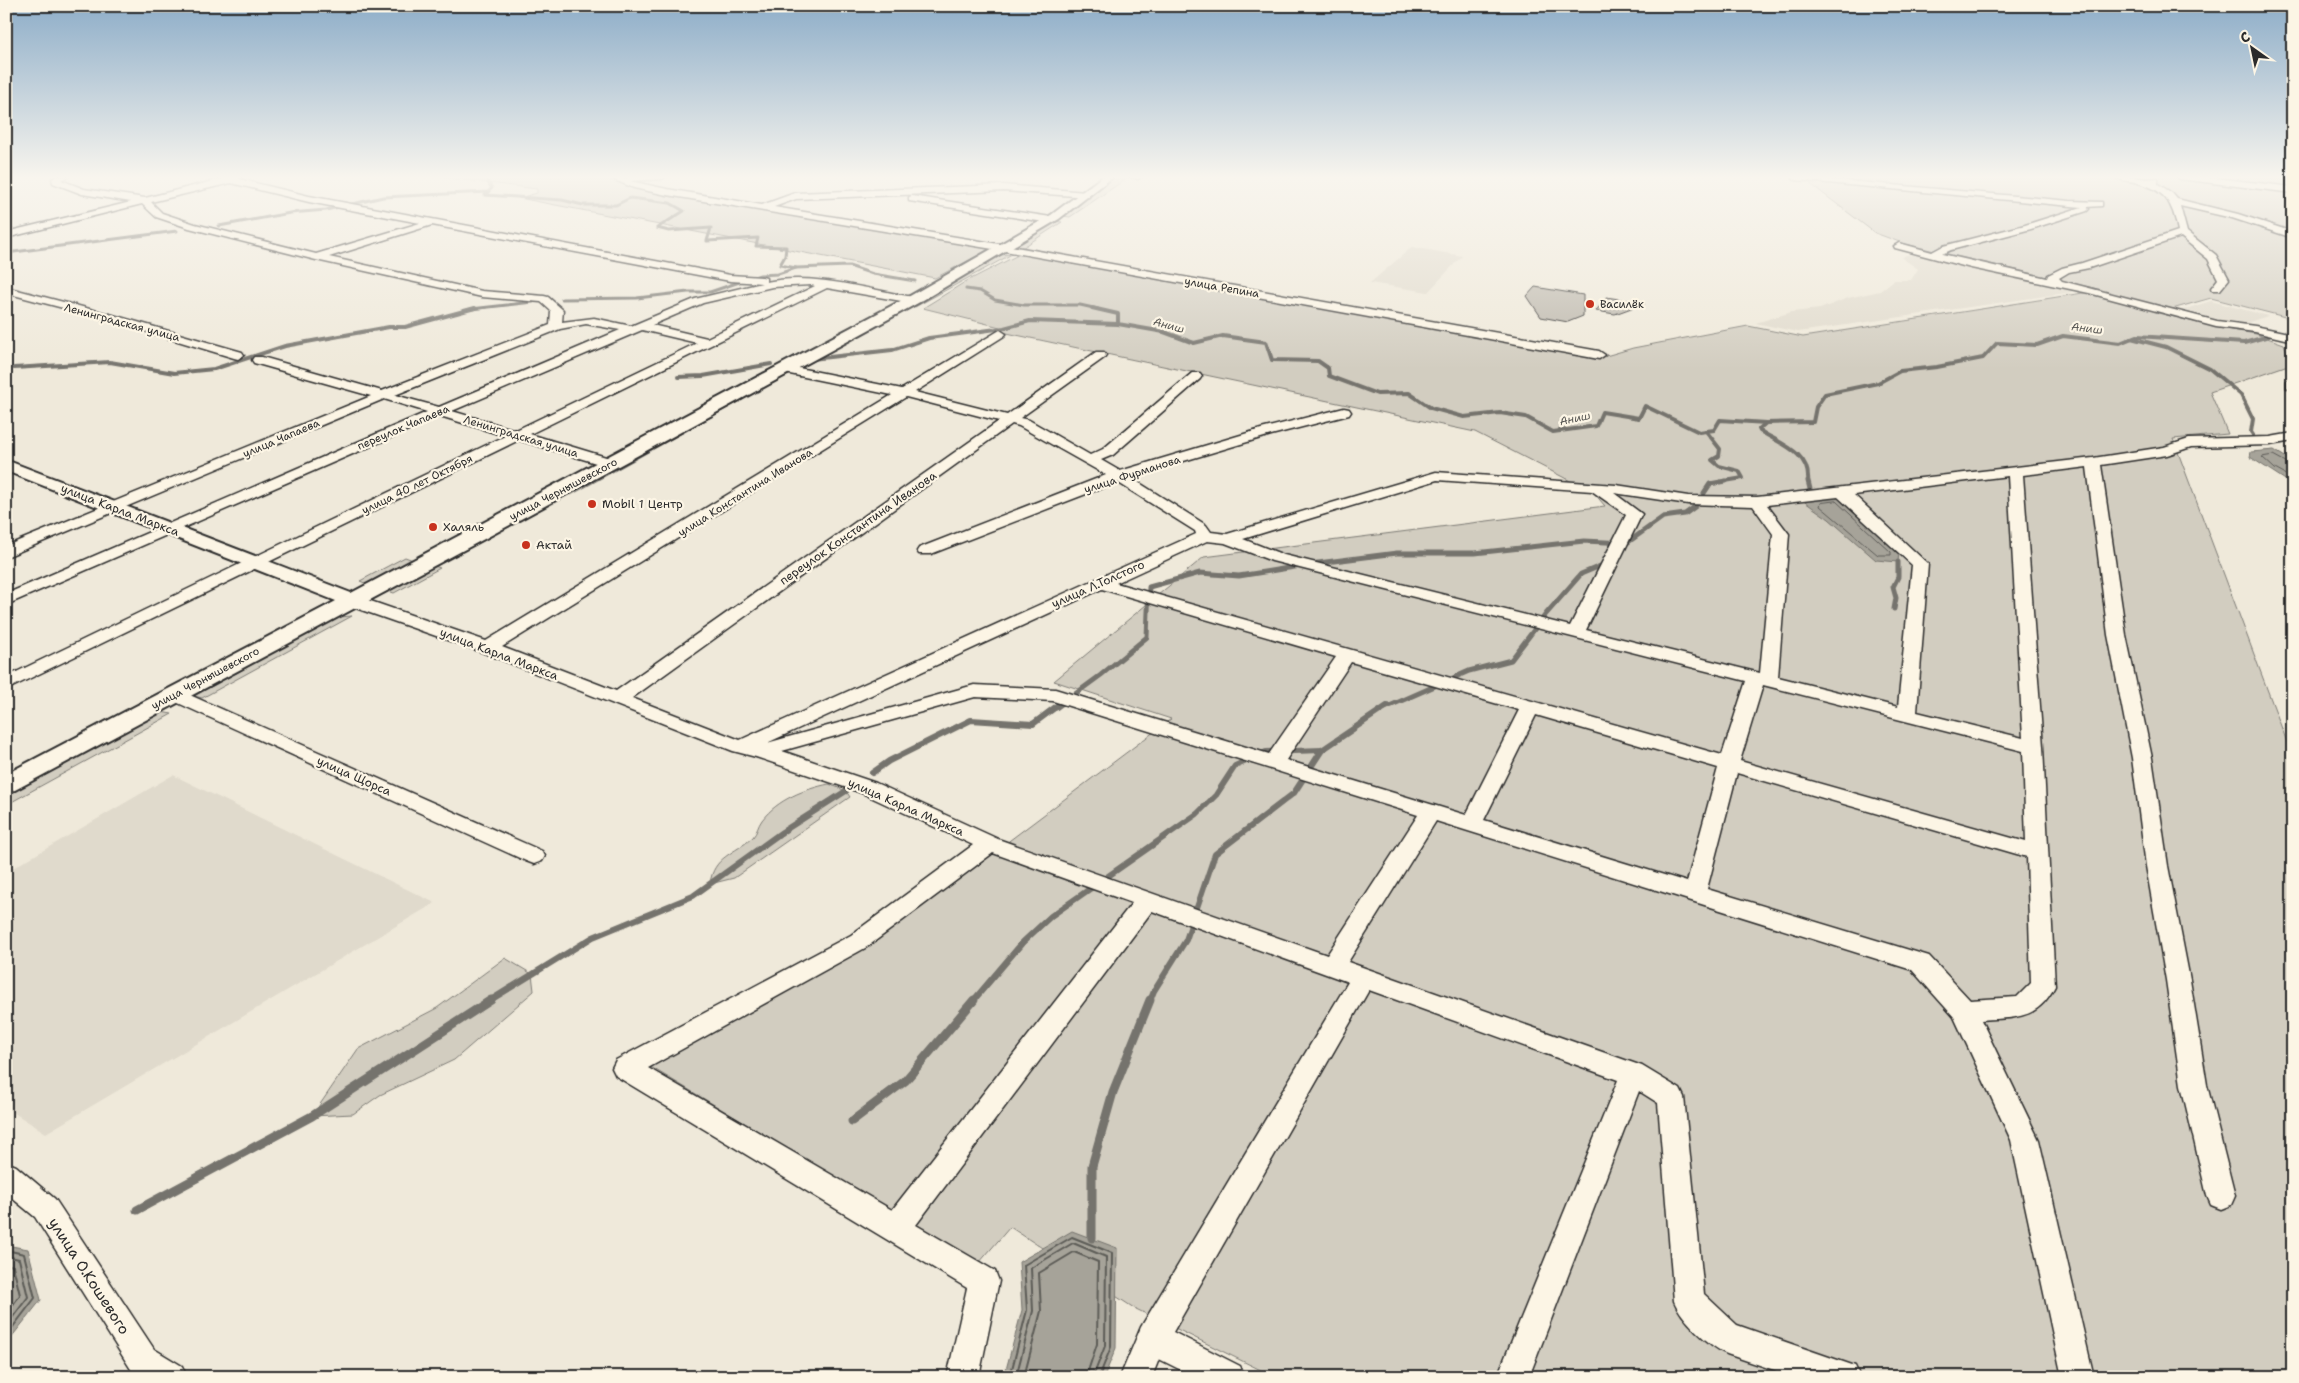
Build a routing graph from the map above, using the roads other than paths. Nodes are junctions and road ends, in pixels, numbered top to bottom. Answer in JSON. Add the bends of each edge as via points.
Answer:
{"nodes":[{"id":1,"x":250,"y":241,"type":"edge"},
{"id":2,"x":371,"y":241,"type":"edge"},
{"id":3,"x":532,"y":241,"type":"edge"},
{"id":4,"x":959,"y":241,"type":"edge"},
{"id":5,"x":1017,"y":241,"type":"edge"},
{"id":6,"x":1977,"y":241,"type":"edge"},
{"id":7,"x":2160,"y":241,"type":"edge"},
{"id":8,"x":2191,"y":241,"type":"edge"},
{"id":9,"x":1899,"y":246,"type":"dead end"},
{"id":10,"x":1005,"y":248,"type":"junction"},
{"id":11,"x":1934,"y":255,"type":"junction"},
{"id":12,"x":316,"y":257,"type":"junction"},
{"id":13,"x":808,"y":282,"type":"junction"},
{"id":14,"x":2058,"y":283,"type":"junction"},
{"id":15,"x":828,"y":284,"type":"junction"},
{"id":16,"x":2216,"y":288,"type":"dead end"},
{"id":17,"x":6,"y":290,"type":"edge"},
{"id":18,"x":913,"y":300,"type":"junction"},
{"id":19,"x":556,"y":327,"type":"junction"},
{"id":20,"x":636,"y":328,"type":"junction"},
{"id":21,"x":1000,"y":334,"type":"dead end"},
{"id":22,"x":2293,"y":338,"type":"edge"},
{"id":23,"x":708,"y":342,"type":"junction"},
{"id":24,"x":238,"y":355,"type":"dead end"},
{"id":25,"x":1100,"y":355,"type":"dead end"},
{"id":26,"x":1599,"y":355,"type":"dead end"},
{"id":27,"x":258,"y":360,"type":"dead end"},
{"id":28,"x":784,"y":369,"type":"junction"},
{"id":29,"x":1196,"y":376,"type":"dead end"},
{"id":30,"x":2293,"y":381,"type":"edge"},
{"id":31,"x":2293,"y":388,"type":"edge"},
{"id":32,"x":904,"y":393,"type":"junction"},
{"id":33,"x":384,"y":395,"type":"junction"},
{"id":34,"x":439,"y":412,"type":"junction"},
{"id":35,"x":1344,"y":412,"type":"dead end"},
{"id":36,"x":1011,"y":419,"type":"junction"},
{"id":37,"x":516,"y":434,"type":"junction"},
{"id":38,"x":2293,"y":436,"type":"edge"},
{"id":39,"x":1090,"y":460,"type":"junction"},
{"id":40,"x":2094,"y":462,"type":"junction"},
{"id":41,"x":612,"y":463,"type":"junction"},
{"id":42,"x":6,"y":465,"type":"edge"},
{"id":43,"x":2015,"y":470,"type":"junction"},
{"id":44,"x":1118,"y":476,"type":"junction"},
{"id":45,"x":1594,"y":487,"type":"junction"},
{"id":46,"x":1842,"y":492,"type":"junction"},
{"id":47,"x":1756,"y":502,"type":"junction"},
{"id":48,"x":112,"y":508,"type":"junction"},
{"id":49,"x":168,"y":529,"type":"junction"},
{"id":50,"x":1205,"y":536,"type":"junction"},
{"id":51,"x":1228,"y":539,"type":"junction"},
{"id":52,"x":925,"y":551,"type":"dead end"},
{"id":53,"x":6,"y":552,"type":"edge"},
{"id":54,"x":255,"y":563,"type":"junction"},
{"id":55,"x":1098,"y":583,"type":"junction"},
{"id":56,"x":6,"y":600,"type":"edge"},
{"id":57,"x":353,"y":601,"type":"junction"},
{"id":58,"x":1576,"y":632,"type":"junction"},
{"id":59,"x":488,"y":648,"type":"junction"},
{"id":60,"x":1347,"y":655,"type":"junction"},
{"id":61,"x":1762,"y":679,"type":"junction"},
{"id":62,"x":6,"y":684,"type":"edge"},
{"id":63,"x":174,"y":694,"type":"junction"},
{"id":64,"x":616,"y":700,"type":"junction"},
{"id":65,"x":1530,"y":708,"type":"junction"},
{"id":66,"x":1907,"y":715,"type":"junction"},
{"id":67,"x":2033,"y":747,"type":"junction"},
{"id":68,"x":750,"y":749,"type":"junction"},
{"id":69,"x":1273,"y":763,"type":"junction"},
{"id":70,"x":1729,"y":765,"type":"junction"},
{"id":71,"x":6,"y":784,"type":"edge"},
{"id":72,"x":1431,"y":812,"type":"junction"},
{"id":73,"x":1472,"y":824,"type":"junction"},
{"id":74,"x":990,"y":844,"type":"junction"},
{"id":75,"x":2038,"y":853,"type":"junction"},
{"id":76,"x":534,"y":856,"type":"dead end"},
{"id":77,"x":1695,"y":894,"type":"junction"},
{"id":78,"x":1147,"y":900,"type":"junction"},
{"id":79,"x":1333,"y":966,"type":"junction"},
{"id":80,"x":1364,"y":977,"type":"junction"},
{"id":81,"x":1964,"y":1012,"type":"junction"},
{"id":82,"x":1632,"y":1074,"type":"junction"},
{"id":83,"x":6,"y":1175,"type":"edge"},
{"id":84,"x":2220,"y":1196,"type":"dead end"},
{"id":85,"x":895,"y":1229,"type":"junction"},
{"id":86,"x":1152,"y":1338,"type":"junction"},
{"id":87,"x":171,"y":1377,"type":"edge"},
{"id":88,"x":963,"y":1377,"type":"edge"},
{"id":89,"x":1136,"y":1377,"type":"edge"},
{"id":90,"x":1229,"y":1377,"type":"edge"},
{"id":91,"x":1513,"y":1377,"type":"edge"},
{"id":92,"x":1844,"y":1377,"type":"edge"},
{"id":93,"x":2078,"y":1377,"type":"edge"}],
"edges":[{"from":1,"to":12,"type":"street"},
{"from":2,"to":12,"type":"street"},
{"from":3,"to":13,"type":"street","via":[[730,278]]},
{"from":4,"to":10,"type":"street","name":"улица Репина"},
{"from":5,"to":10,"type":"street","name":"улица Чернышевского"},
{"from":6,"to":11,"type":"street","via":[[1947,248]]},
{"from":7,"to":14,"type":"street","via":[[2059,272],[2052,277]]},
{"from":8,"to":16,"type":"street","via":[[2217,263],[2224,279]]},
{"from":9,"to":11,"type":"street"},
{"from":10,"to":18,"type":"street","name":"улица Чернышевского"},
{"from":10,"to":26,"type":"street","name":"улица Репина"},
{"from":11,"to":14,"type":"street"},
{"from":12,"to":19,"type":"street","via":[[482,294],[544,299],[557,310]]},
{"from":13,"to":15,"type":"street"},
{"from":13,"to":20,"type":"street","name":"переулок Чапаева","via":[[772,284],[699,301]]},
{"from":14,"to":22,"type":"street","via":[[2216,324]]},
{"from":15,"to":18,"type":"street"},
{"from":15,"to":23,"type":"street","name":"улица 40 лет Октября"},
{"from":17,"to":24,"type":"street","name":"Ленинградская улица"},
{"from":18,"to":28,"type":"street","name":"улица Чернышевского"},
{"from":19,"to":20,"type":"street","name":"улица Чапаева","via":[[594,319]]},
{"from":19,"to":33,"type":"street","name":"улица Чапаева"},
{"from":20,"to":23,"type":"street"},
{"from":20,"to":34,"type":"street","name":"переулок Чапаева"},
{"from":21,"to":32,"type":"street","name":"улица Константина Иванова"},
{"from":23,"to":37,"type":"street","name":"улица 40 лет Октября"},
{"from":25,"to":36,"type":"street","name":"переулок Константина Иванова"},
{"from":27,"to":33,"type":"street","name":"Ленинградская улица"},
{"from":28,"to":32,"type":"street"},
{"from":28,"to":41,"type":"street","name":"улица Чернышевского"},
{"from":29,"to":39,"type":"street","via":[[1108,452]]},
{"from":30,"to":31,"type":"street"},
{"from":32,"to":36,"type":"street"},
{"from":32,"to":59,"type":"street","name":"улица Константина Иванова"},
{"from":33,"to":34,"type":"street","name":"Ленинградская улица"},
{"from":33,"to":48,"type":"street","name":"улица Чапаева"},
{"from":34,"to":37,"type":"street","name":"Ленинградская улица"},
{"from":34,"to":49,"type":"street","name":"переулок Чапаева"},
{"from":35,"to":44,"type":"street","name":"улица Фурманова"},
{"from":36,"to":39,"type":"street"},
{"from":36,"to":64,"type":"street","name":"переулок Константина Иванова"},
{"from":37,"to":41,"type":"street","name":"Ленинградская улица"},
{"from":37,"to":54,"type":"street","name":"улица 40 лет Октября"},
{"from":38,"to":40,"type":"street","via":[[2270,442],[2189,443],[2167,451]]},
{"from":39,"to":44,"type":"street"},
{"from":40,"to":43,"type":"street"},
{"from":40,"to":84,"type":"street","via":[[2117,635],[2142,758],[2194,1085]]},
{"from":41,"to":57,"type":"street","name":"улица Чернышевского"},
{"from":42,"to":48,"type":"street","name":"улица Карла Маркса"},
{"from":43,"to":46,"type":"street"},
{"from":43,"to":67,"type":"street"},
{"from":44,"to":50,"type":"street","via":[[1201,528]]},
{"from":44,"to":52,"type":"street","name":"улица Фурманова"},
{"from":45,"to":47,"type":"street","via":[[1688,500]]},
{"from":45,"to":51,"type":"street","via":[[1436,476]]},
{"from":45,"to":58,"type":"street","via":[[1634,514]]},
{"from":46,"to":47,"type":"street"},
{"from":46,"to":66,"type":"street","via":[[1920,564]]},
{"from":47,"to":61,"type":"street","via":[[1781,534]]},
{"from":48,"to":49,"type":"street","name":"улица Карла Маркса"},
{"from":48,"to":53,"type":"street","name":"улица Чапаева"},
{"from":49,"to":54,"type":"street","name":"улица Карла Маркса"},
{"from":49,"to":56,"type":"street","name":"переулок Чапаева"},
{"from":50,"to":51,"type":"street"},
{"from":50,"to":55,"type":"street","name":"улица Л.Толстого"},
{"from":51,"to":58,"type":"street","via":[[1278,558]]},
{"from":54,"to":57,"type":"street","name":"улица Карла Маркса"},
{"from":54,"to":62,"type":"street","name":"улица 40 лет Октября"},
{"from":55,"to":60,"type":"street"},
{"from":55,"to":68,"type":"street","name":"улица Л.Толстого"},
{"from":57,"to":59,"type":"street","name":"улица Карла Маркса"},
{"from":57,"to":63,"type":"street","name":"улица Чернышевского"},
{"from":58,"to":61,"type":"street"},
{"from":59,"to":64,"type":"street","name":"улица Карла Маркса"},
{"from":60,"to":65,"type":"street"},
{"from":60,"to":69,"type":"street"},
{"from":61,"to":66,"type":"street"},
{"from":61,"to":70,"type":"street"},
{"from":63,"to":71,"type":"street","name":"улица Чернышевского"},
{"from":63,"to":76,"type":"street","name":"улица Щорса"},
{"from":64,"to":68,"type":"street","name":"улица Карла Маркса"},
{"from":65,"to":70,"type":"street"},
{"from":65,"to":73,"type":"street"},
{"from":66,"to":67,"type":"street"},
{"from":67,"to":75,"type":"street"},
{"from":68,"to":69,"type":"street","via":[[974,691],[1055,696]]},
{"from":68,"to":74,"type":"street","name":"улица Карла Маркса","via":[[869,788]]},
{"from":69,"to":72,"type":"street"},
{"from":70,"to":75,"type":"street"},
{"from":70,"to":77,"type":"street"},
{"from":72,"to":73,"type":"street"},
{"from":72,"to":79,"type":"street"},
{"from":73,"to":77,"type":"street"},
{"from":74,"to":78,"type":"street","name":"улица Карла Маркса"},
{"from":74,"to":85,"type":"street","via":[[859,941],[625,1068]]},
{"from":75,"to":81,"type":"street","via":[[2043,986],[2024,1006]]},
{"from":77,"to":81,"type":"street","via":[[1920,963]]},
{"from":78,"to":79,"type":"street","name":"улица Карла Маркса"},
{"from":78,"to":85,"type":"street"},
{"from":79,"to":80,"type":"street","name":"улица Карла Маркса"},
{"from":80,"to":82,"type":"street","name":"улица Карла Маркса"},
{"from":80,"to":86,"type":"street"},
{"from":81,"to":93,"type":"street","via":[[2025,1140]]},
{"from":82,"to":91,"type":"street"},
{"from":82,"to":92,"type":"street","name":"улица Карла Маркса","via":[[1672,1097],[1689,1301],[1727,1338]]},
{"from":83,"to":87,"type":"street","name":"улица О.Кошевого","via":[[45,1208],[143,1360]]},
{"from":85,"to":88,"type":"street","via":[[984,1281]]},
{"from":86,"to":89,"type":"street"},
{"from":86,"to":90,"type":"street"}]}
